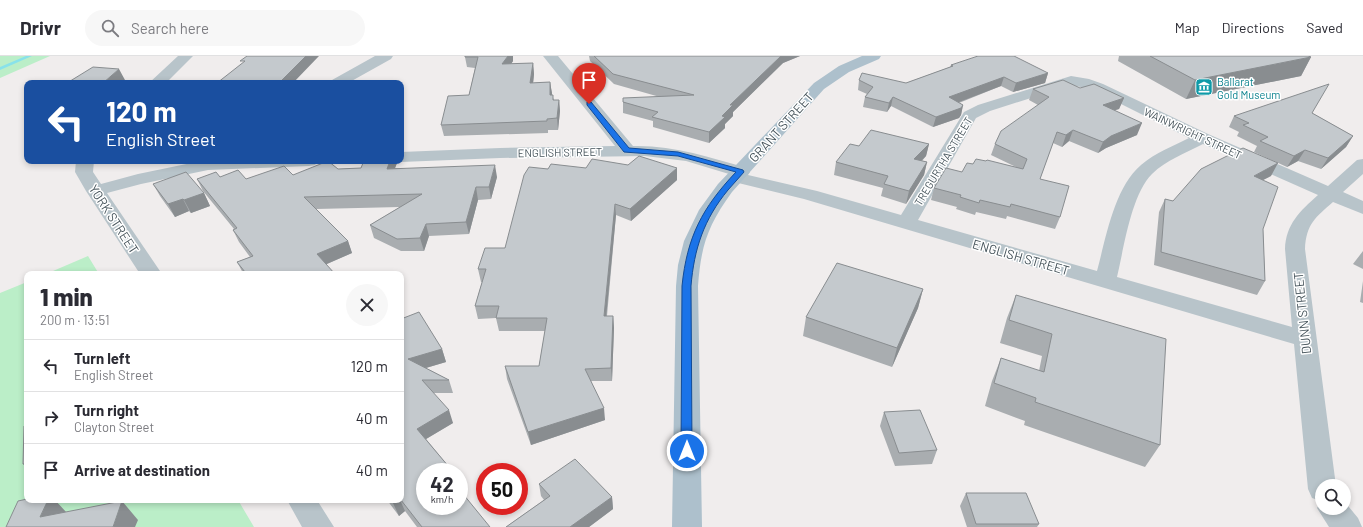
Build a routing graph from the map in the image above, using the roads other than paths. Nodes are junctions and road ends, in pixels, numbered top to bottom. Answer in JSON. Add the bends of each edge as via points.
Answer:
{"nodes":[{"id":1,"x":186,"y":56,"type":"edge"},
{"id":2,"x":386,"y":56,"type":"edge"},
{"id":3,"x":550,"y":56,"type":"edge"},
{"id":4,"x":874,"y":56,"type":"edge"},
{"id":5,"x":161,"y":80,"type":"edge"},
{"id":6,"x":342,"y":80,"type":"edge"},
{"id":7,"x":1079,"y":81,"type":"joint"},
{"id":8,"x":1202,"y":138,"type":"junction"},
{"id":9,"x":627,"y":150,"type":"junction"},
{"id":10,"x":404,"y":157,"type":"edge"},
{"id":11,"x":85,"y":164,"type":"edge"},
{"id":12,"x":216,"y":164,"type":"edge"},
{"id":13,"x":1363,"y":164,"type":"edge"},
{"id":14,"x":738,"y":174,"type":"junction"},
{"id":15,"x":95,"y":190,"type":"junction"},
{"id":16,"x":1330,"y":193,"type":"junction"},
{"id":17,"x":1363,"y":208,"type":"edge"},
{"id":18,"x":906,"y":224,"type":"junction"},
{"id":19,"x":149,"y":271,"type":"edge"},
{"id":20,"x":1105,"y":281,"type":"junction"},
{"id":21,"x":1305,"y":339,"type":"junction"},
{"id":22,"x":1321,"y":479,"type":"edge"},
{"id":23,"x":303,"y":503,"type":"edge"},
{"id":24,"x":1338,"y":515,"type":"edge"},
{"id":25,"x":319,"y":527,"type":"edge"},
{"id":26,"x":687,"y":527,"type":"edge"},
{"id":27,"x":1347,"y":527,"type":"edge"}],
"edges":[{"from":1,"to":5,"type":"street"},
{"from":2,"to":6,"type":"street"},
{"from":3,"to":9,"type":"street"},
{"from":4,"to":14,"type":"main road","name":"GRANT STREET","via":[[844,69],[818,86]]},
{"from":7,"to":8,"type":"street","name":"WAINWRIGHT STREET","via":[[1098,87]]},
{"from":7,"to":18,"type":"street","name":"TREGURTHA STREET","via":[[1066,81],[970,115]]},
{"from":8,"to":16,"type":"street","name":"WAINWRIGHT STREET"},
{"from":8,"to":20,"type":"street","via":[[1148,169],[1137,181],[1127,200]]},
{"from":9,"to":10,"type":"street","name":"ENGLISH STREET"},
{"from":9,"to":14,"type":"street","name":"ENGLISH STREET","via":[[678,154]]},
{"from":11,"to":15,"type":"street","name":"YORK STREET","via":[[84,172]]},
{"from":12,"to":15,"type":"street"},
{"from":13,"to":16,"type":"street","name":"DUNN STREET"},
{"from":14,"to":18,"type":"street","name":"ENGLISH STREET"},
{"from":14,"to":26,"type":"main road","name":"GRANT STREET","via":[[709,210],[694,241],[689,265]]},
{"from":15,"to":19,"type":"street","name":"YORK STREET"},
{"from":16,"to":17,"type":"street","name":"WAINWRIGHT STREET"},
{"from":16,"to":21,"type":"street","name":"DUNN STREET","via":[[1306,216],[1299,225],[1296,235],[1295,249]]},
{"from":18,"to":20,"type":"street","name":"ENGLISH STREET"},
{"from":20,"to":21,"type":"street","name":"ENGLISH STREET"},
{"from":21,"to":22,"type":"street","name":"DUNN STREET"},
{"from":23,"to":25,"type":"street"},
{"from":24,"to":27,"type":"street"}]}
